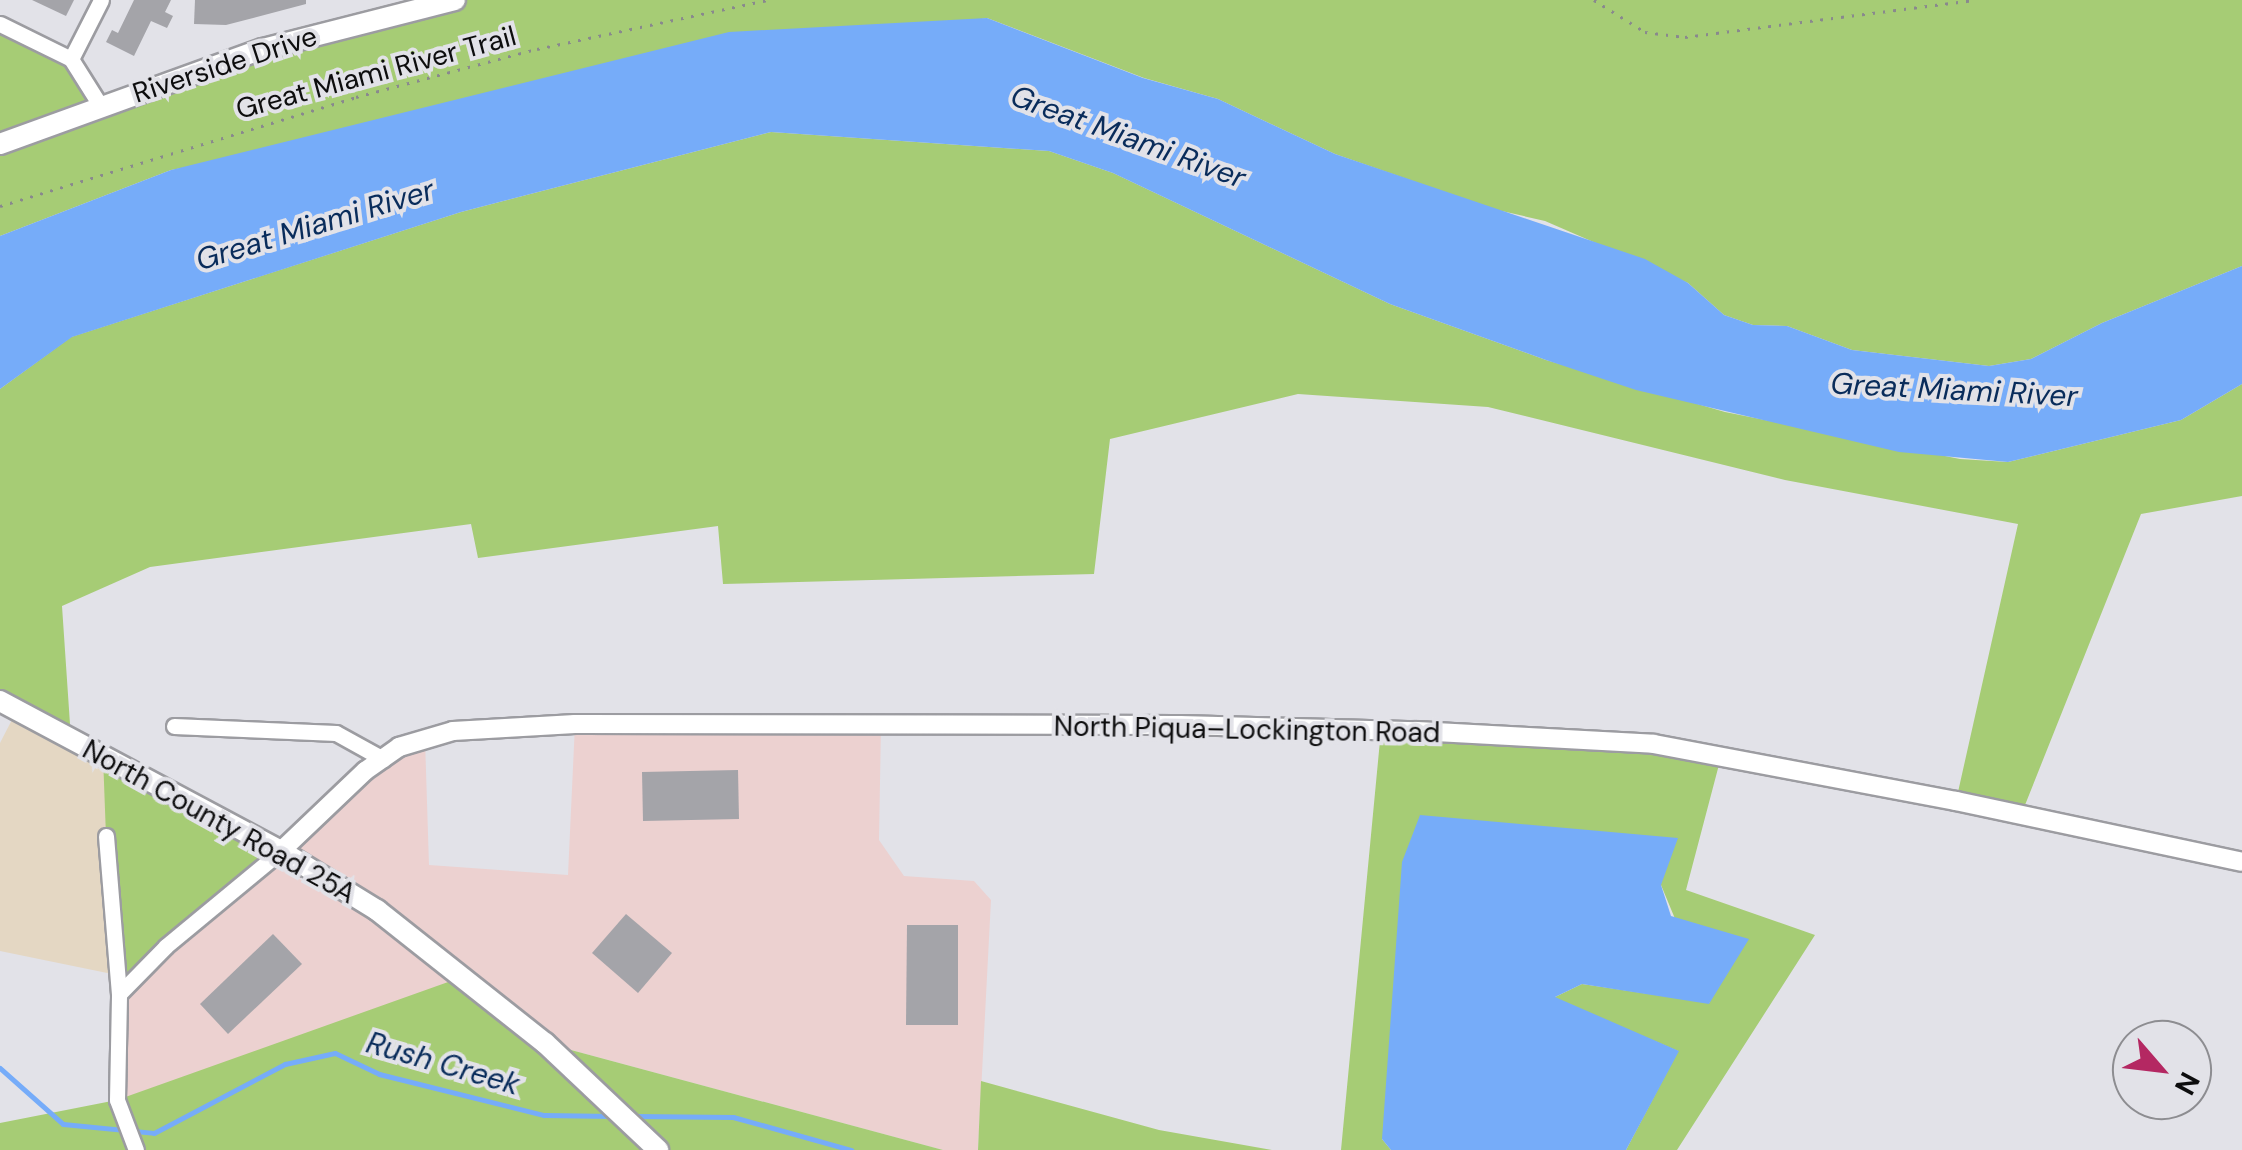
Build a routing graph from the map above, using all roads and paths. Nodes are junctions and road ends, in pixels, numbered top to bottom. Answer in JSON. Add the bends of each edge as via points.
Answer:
{"nodes":[{"id":1,"x":102,"y":0,"type":"edge"},
{"id":2,"x":455,"y":0,"type":"edge"},
{"id":3,"x":768,"y":0,"type":"edge"},
{"id":4,"x":1594,"y":0,"type":"edge"},
{"id":5,"x":1975,"y":0,"type":"edge"},
{"id":6,"x":0,"y":24,"type":"edge"},
{"id":7,"x":71,"y":59,"type":"junction"},
{"id":8,"x":100,"y":105,"type":"junction"},
{"id":9,"x":0,"y":144,"type":"edge"},
{"id":10,"x":0,"y":206,"type":"edge"},
{"id":11,"x":0,"y":701,"type":"edge"},
{"id":12,"x":174,"y":726,"type":"dead end"},
{"id":13,"x":383,"y":759,"type":"junction"},
{"id":14,"x":106,"y":836,"type":"dead end"},
{"id":15,"x":281,"y":850,"type":"junction"},
{"id":16,"x":2242,"y":862,"type":"edge"},
{"id":17,"x":119,"y":994,"type":"junction"},
{"id":18,"x":136,"y":1150,"type":"edge"},
{"id":19,"x":658,"y":1150,"type":"edge"}],
"edges":[{"from":1,"to":7,"type":"street"},
{"from":2,"to":8,"type":"main road","name":"Riverside Drive","via":[[263,48]]},
{"from":3,"to":10,"type":"path","name":"Great Miami River Trail","via":[[537,49],[172,150]]},
{"from":4,"to":5,"type":"path","via":[[1645,32],[1685,37]]},
{"from":6,"to":7,"type":"street"},
{"from":7,"to":8,"type":"street"},
{"from":8,"to":9,"type":"main road","name":"Riverside Drive"},
{"from":11,"to":15,"type":"main road","name":"North County Road 25A"},
{"from":12,"to":13,"type":"street","via":[[336,733]]},
{"from":13,"to":15,"type":"street","name":"North Piqua–Lockington Road"},
{"from":13,"to":16,"type":"street","name":"North Piqua–Lockington Road","via":[[453,730],[564,724],[1180,725],[1635,743]]},
{"from":14,"to":17,"type":"street"},
{"from":15,"to":17,"type":"street"},
{"from":15,"to":19,"type":"main road","name":"North County Road 25A","via":[[466,976]]},
{"from":17,"to":18,"type":"street","via":[[118,1100]]}]}
